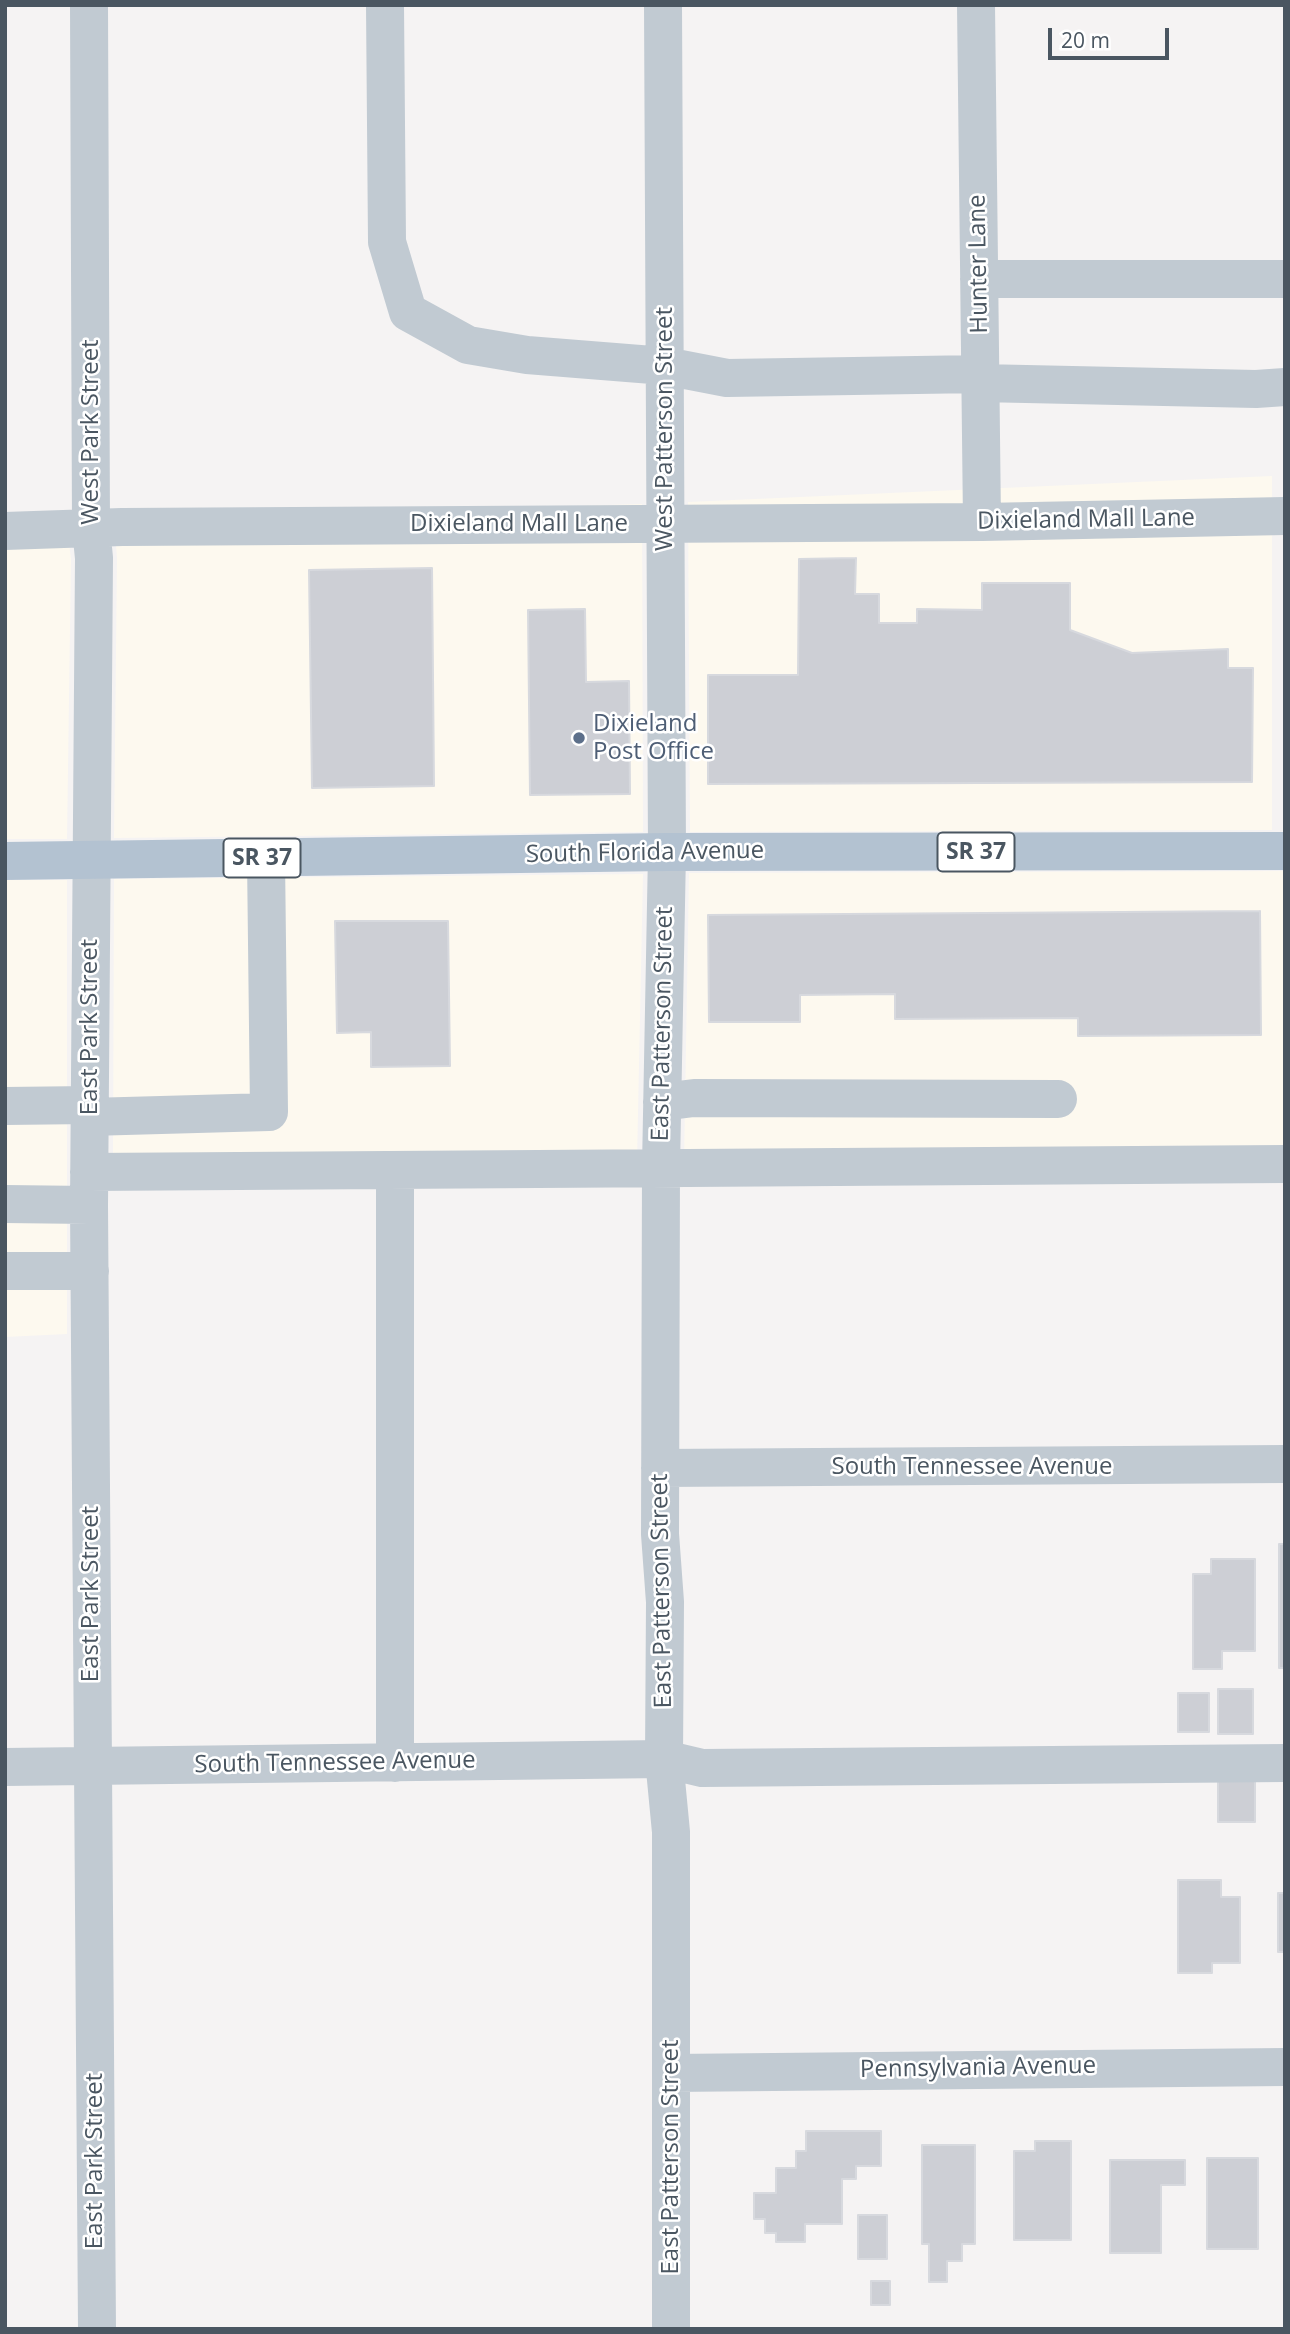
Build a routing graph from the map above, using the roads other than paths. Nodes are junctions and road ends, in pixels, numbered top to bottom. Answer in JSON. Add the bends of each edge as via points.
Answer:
{"nodes":[{"id":1,"x":89,"y":5,"type":"edge"},
{"id":2,"x":385,"y":5,"type":"edge"},
{"id":3,"x":663,"y":5,"type":"edge"},
{"id":4,"x":976,"y":5,"type":"edge"},
{"id":5,"x":979,"y":279,"type":"junction"},
{"id":6,"x":1285,"y":279,"type":"edge"},
{"id":7,"x":665,"y":366,"type":"junction"},
{"id":8,"x":980,"y":378,"type":"junction"},
{"id":9,"x":1285,"y":387,"type":"edge"},
{"id":10,"x":1285,"y":516,"type":"edge"},
{"id":11,"x":982,"y":522,"type":"junction"},
{"id":12,"x":665,"y":524,"type":"junction"},
{"id":13,"x":91,"y":528,"type":"junction"},
{"id":14,"x":5,"y":531,"type":"edge"},
{"id":15,"x":1285,"y":851,"type":"edge"},
{"id":16,"x":667,"y":852,"type":"junction"},
{"id":17,"x":266,"y":858,"type":"junction"},
{"id":18,"x":91,"y":859,"type":"junction"},
{"id":19,"x":5,"y":861,"type":"edge"},
{"id":20,"x":1058,"y":1099,"type":"dead end"},
{"id":21,"x":662,"y":1102,"type":"junction"},
{"id":22,"x":5,"y":1106,"type":"edge"},
{"id":23,"x":90,"y":1111,"type":"junction"},
{"id":24,"x":1285,"y":1164,"type":"edge"},
{"id":25,"x":660,"y":1167,"type":"junction"},
{"id":26,"x":395,"y":1170,"type":"junction"},
{"id":27,"x":89,"y":1189,"type":"junction"},
{"id":28,"x":5,"y":1204,"type":"edge"},
{"id":29,"x":90,"y":1271,"type":"junction"},
{"id":30,"x":5,"y":1272,"type":"edge"},
{"id":31,"x":1285,"y":1464,"type":"edge"},
{"id":32,"x":660,"y":1468,"type":"junction"},
{"id":33,"x":664,"y":1759,"type":"junction"},
{"id":34,"x":394,"y":1763,"type":"junction"},
{"id":35,"x":1285,"y":1763,"type":"edge"},
{"id":36,"x":92,"y":1766,"type":"junction"},
{"id":37,"x":5,"y":1768,"type":"edge"},
{"id":38,"x":1285,"y":2067,"type":"edge"},
{"id":39,"x":671,"y":2073,"type":"junction"},
{"id":40,"x":97,"y":2329,"type":"edge"},
{"id":41,"x":671,"y":2329,"type":"edge"}],
"edges":[{"from":1,"to":13,"type":"street","name":"West Park Street"},
{"from":2,"to":7,"type":"street","via":[[387,242],[408,312],[468,345],[527,355]]},
{"from":3,"to":7,"type":"street","name":"West Patterson Street"},
{"from":4,"to":5,"type":"street","name":"Hunter Lane"},
{"from":5,"to":6,"type":"street"},
{"from":5,"to":8,"type":"street","name":"Hunter Lane"},
{"from":7,"to":8,"type":"street","via":[[727,378]]},
{"from":7,"to":12,"type":"street","name":"West Patterson Street"},
{"from":8,"to":9,"type":"street"},
{"from":8,"to":11,"type":"street","name":"Hunter Lane"},
{"from":10,"to":11,"type":"street","name":"Dixieland Mall Lane"},
{"from":11,"to":12,"type":"street","name":"Dixieland Mall Lane"},
{"from":12,"to":13,"type":"street","name":"Dixieland Mall Lane"},
{"from":12,"to":16,"type":"street","name":"West Patterson Street"},
{"from":13,"to":14,"type":"street","name":"Dixieland Mall Lane"},
{"from":13,"to":18,"type":"street","name":"West Park Street"},
{"from":15,"to":16,"type":"main road","name":"South Florida Avenue","number":"SR 37"},
{"from":16,"to":17,"type":"main road","name":"South Florida Avenue","number":"SR 37"},
{"from":16,"to":21,"type":"street","name":"East Patterson Street"},
{"from":17,"to":18,"type":"main road","name":"South Florida Avenue","number":"SR 37"},
{"from":17,"to":23,"type":"street","via":[[269,1112]]},
{"from":18,"to":19,"type":"main road","name":"South Florida Avenue","number":"SR 37"},
{"from":18,"to":23,"type":"street","name":"East Park Street"},
{"from":20,"to":21,"type":"street","via":[[694,1098]]},
{"from":21,"to":25,"type":"street","name":"East Patterson Street"},
{"from":22,"to":23,"type":"street"},
{"from":23,"to":27,"type":"street","name":"East Park Street"},
{"from":24,"to":25,"type":"street"},
{"from":25,"to":26,"type":"street"},
{"from":25,"to":32,"type":"street","name":"East Patterson Street"},
{"from":26,"to":27,"type":"street"},
{"from":26,"to":34,"type":"street"},
{"from":27,"to":28,"type":"street"},
{"from":27,"to":29,"type":"street","name":"East Park Street"},
{"from":29,"to":30,"type":"street"},
{"from":29,"to":36,"type":"street","name":"East Park Street"},
{"from":31,"to":32,"type":"street","name":"South Tennessee Avenue"},
{"from":32,"to":33,"type":"street","name":"East Patterson Street"},
{"from":33,"to":34,"type":"street","name":"South Tennessee Avenue"},
{"from":33,"to":35,"type":"street","name":"South Tennessee Avenue","via":[[702,1768]]},
{"from":33,"to":39,"type":"street","name":"East Patterson Street","via":[[670,1832]]},
{"from":34,"to":36,"type":"street","name":"South Tennessee Avenue"},
{"from":36,"to":37,"type":"street","name":"South Tennessee Avenue"},
{"from":36,"to":40,"type":"street","name":"East Park Street"},
{"from":38,"to":39,"type":"street","name":"Pennsylvania Avenue"},
{"from":39,"to":41,"type":"street","name":"East Patterson Street"}]}
